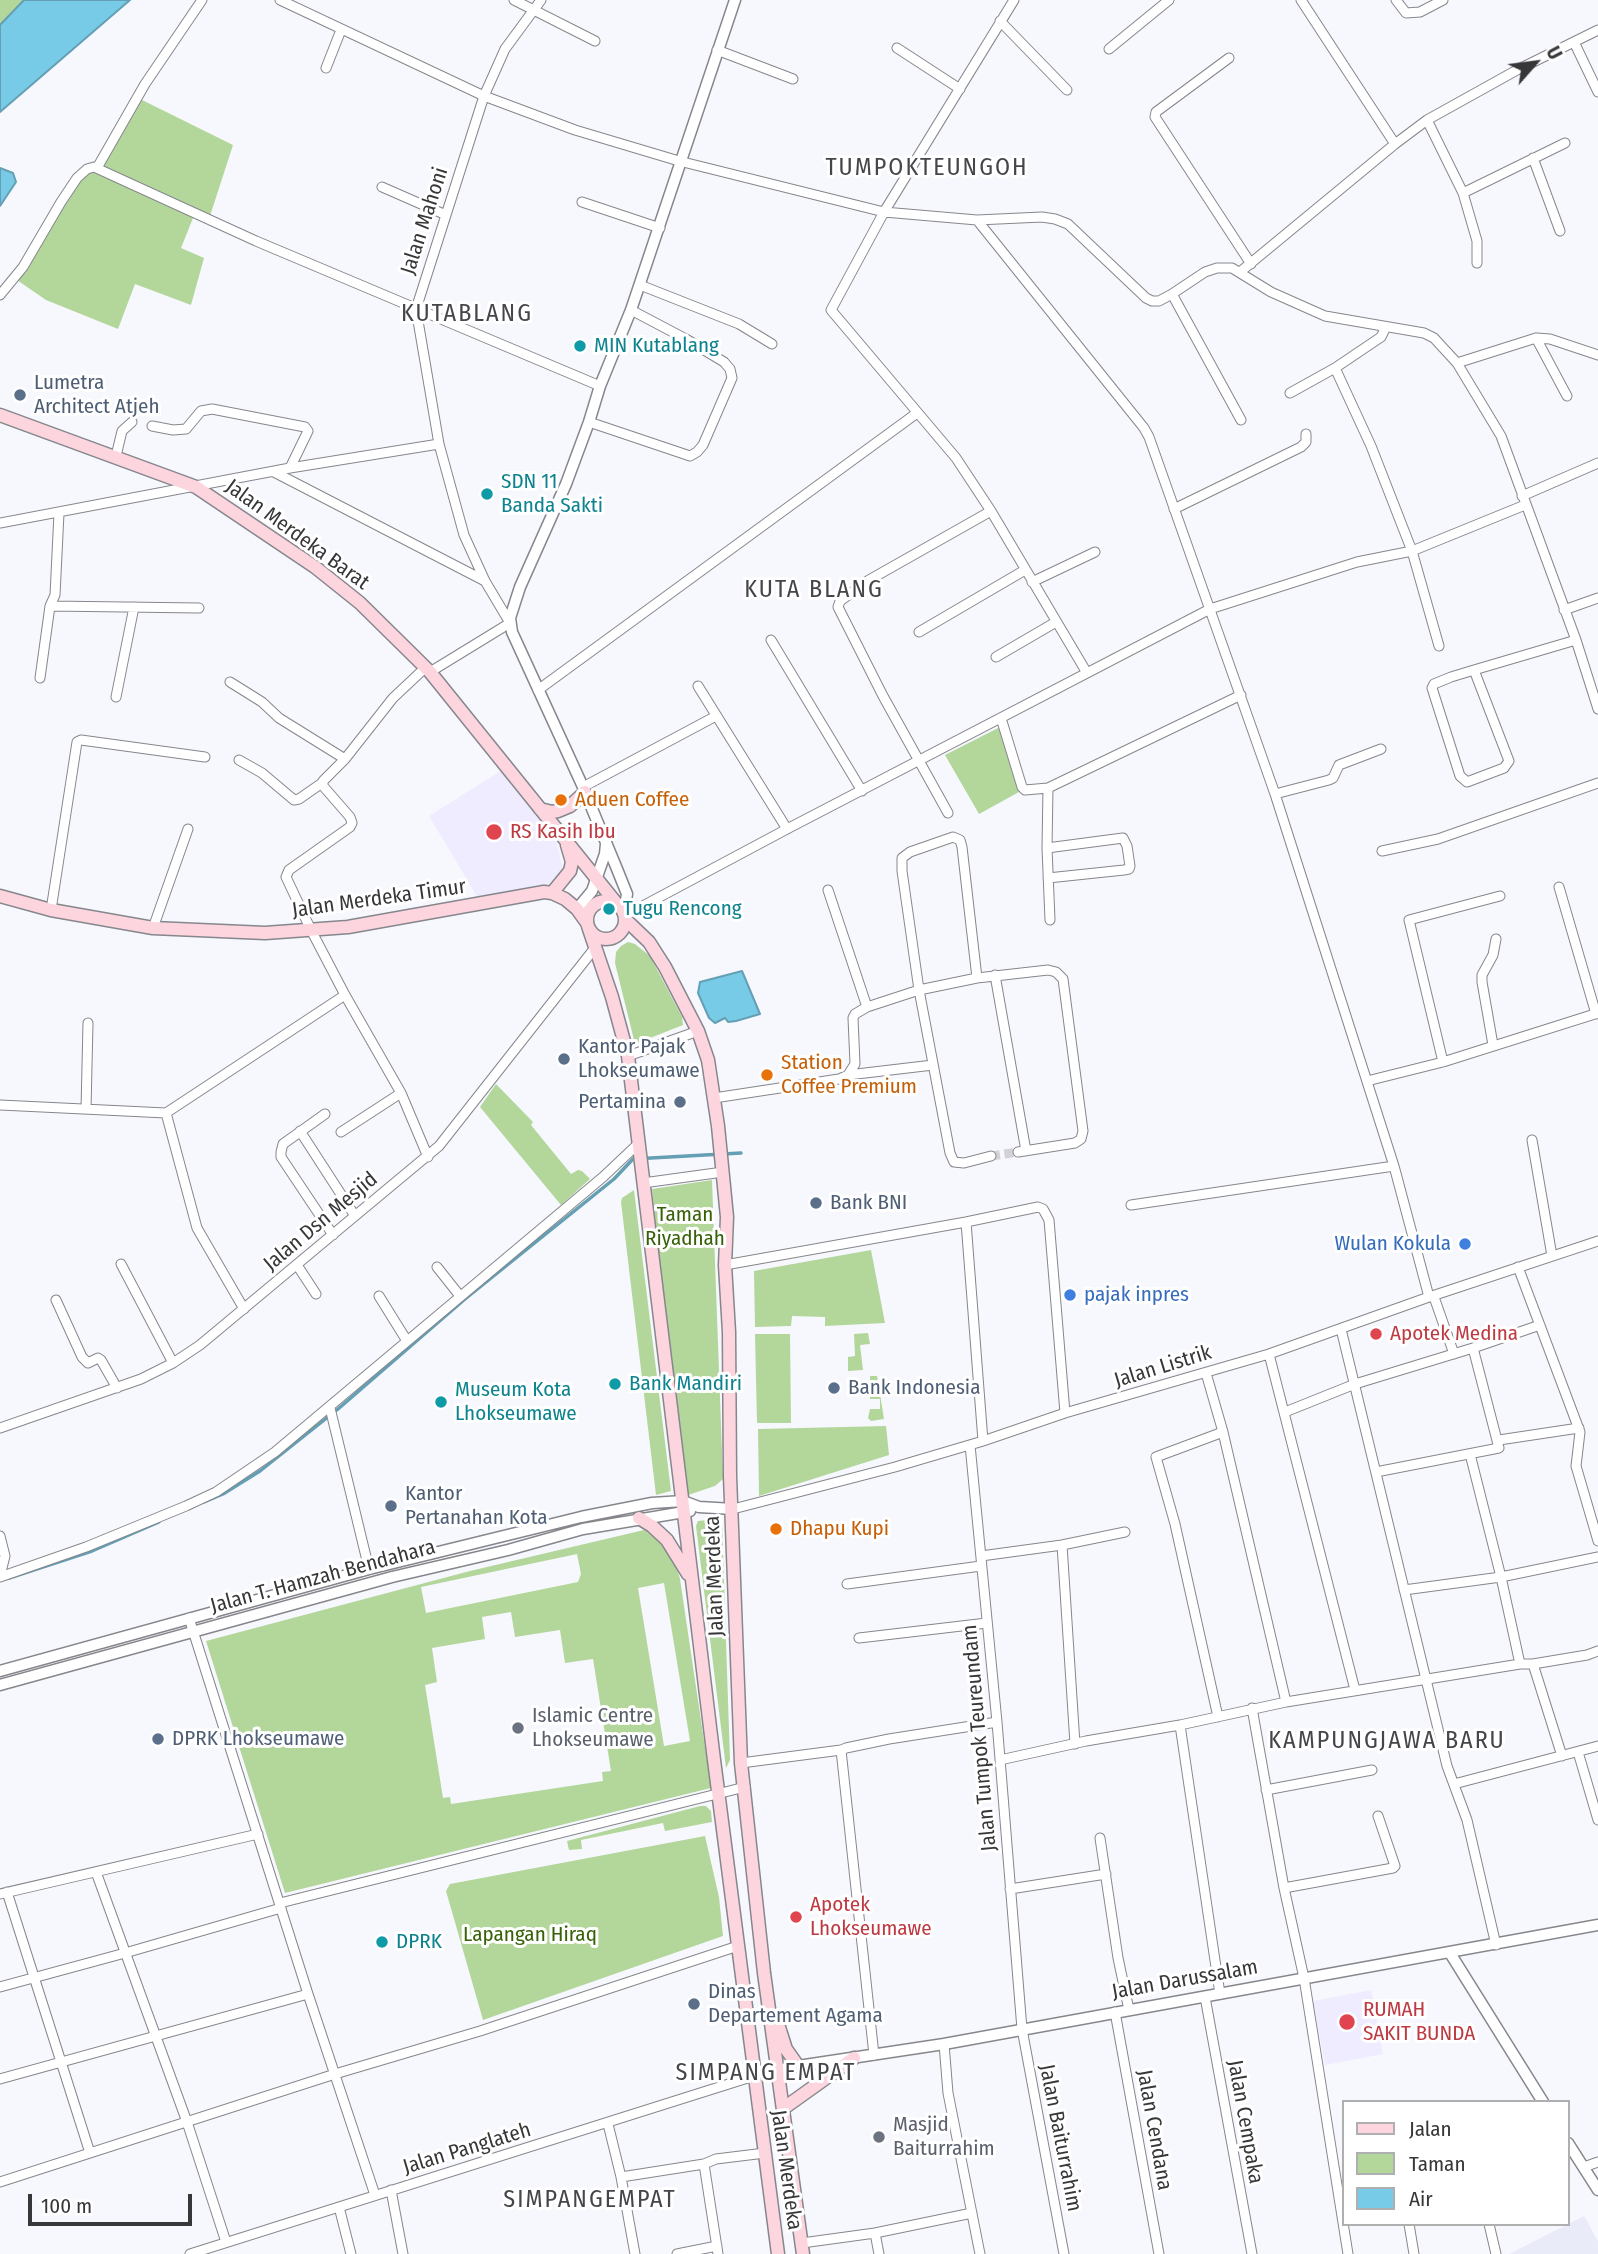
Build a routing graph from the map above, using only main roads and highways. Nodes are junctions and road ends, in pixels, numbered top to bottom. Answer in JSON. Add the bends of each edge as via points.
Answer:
{"nodes":[{"id":1,"x":0,"y":415,"type":"edge"},
{"id":2,"x":584,"y":789,"type":"road end"},
{"id":3,"x":540,"y":808,"type":"junction"},
{"id":4,"x":562,"y":835,"type":"junction"},
{"id":5,"x":552,"y":893,"type":"junction"},
{"id":6,"x":0,"y":896,"type":"edge"},
{"id":7,"x":622,"y":913,"type":"junction"},
{"id":8,"x":588,"y":926,"type":"junction"},
{"id":9,"x":639,"y":1518,"type":"road end"},
{"id":10,"x":693,"y":1584,"type":"junction"},
{"id":11,"x":764,"y":1973,"type":"junction"},
{"id":12,"x":854,"y":2058,"type":"road end"},
{"id":13,"x":799,"y":2066,"type":"road end"},
{"id":14,"x":784,"y":2108,"type":"junction"},
{"id":15,"x":802,"y":2248,"type":"edge"},
{"id":16,"x":778,"y":2254,"type":"edge"}],
"edges":[{"from":1,"to":3,"type":"main road","name":"Jalan Merdeka Barat","via":[[196,487],[315,567],[360,603],[428,670]]},
{"from":2,"to":3,"type":"main road","via":[[570,806],[552,812]]},
{"from":3,"to":4,"type":"main road","name":"Jalan Merdeka Barat"},
{"from":4,"to":5,"type":"main road","via":[[570,852],[570,870]]},
{"from":4,"to":7,"type":"main road","name":"Jalan Merdeka Barat"},
{"from":5,"to":6,"type":"main road","name":"Jalan Merdeka Timur","via":[[366,924],[265,933],[153,928]]},
{"from":5,"to":8,"type":"main road","via":[[577,909]]},
{"from":7,"to":8,"type":"main road","via":[[604,900],[589,910]]},
{"from":7,"to":8,"type":"main road","via":[[622,930],[613,937],[596,937]]},
{"from":7,"to":11,"type":"main road","name":"Jalan Merdeka","via":[[649,942],[698,1031],[715,1098],[727,1217],[741,1763]]},
{"from":8,"to":10,"type":"main road","name":"Jalan Merdeka","via":[[628,1056]]},
{"from":9,"to":10,"type":"main road","via":[[660,1531]]},
{"from":10,"to":16,"type":"main road","name":"Jalan Merdeka"},
{"from":11,"to":13,"type":"main road","via":[[786,2049]]},
{"from":11,"to":14,"type":"main road","name":"Jalan Merdeka"},
{"from":12,"to":14,"type":"main road"},
{"from":14,"to":15,"type":"main road","name":"Jalan Merdeka"}]}
